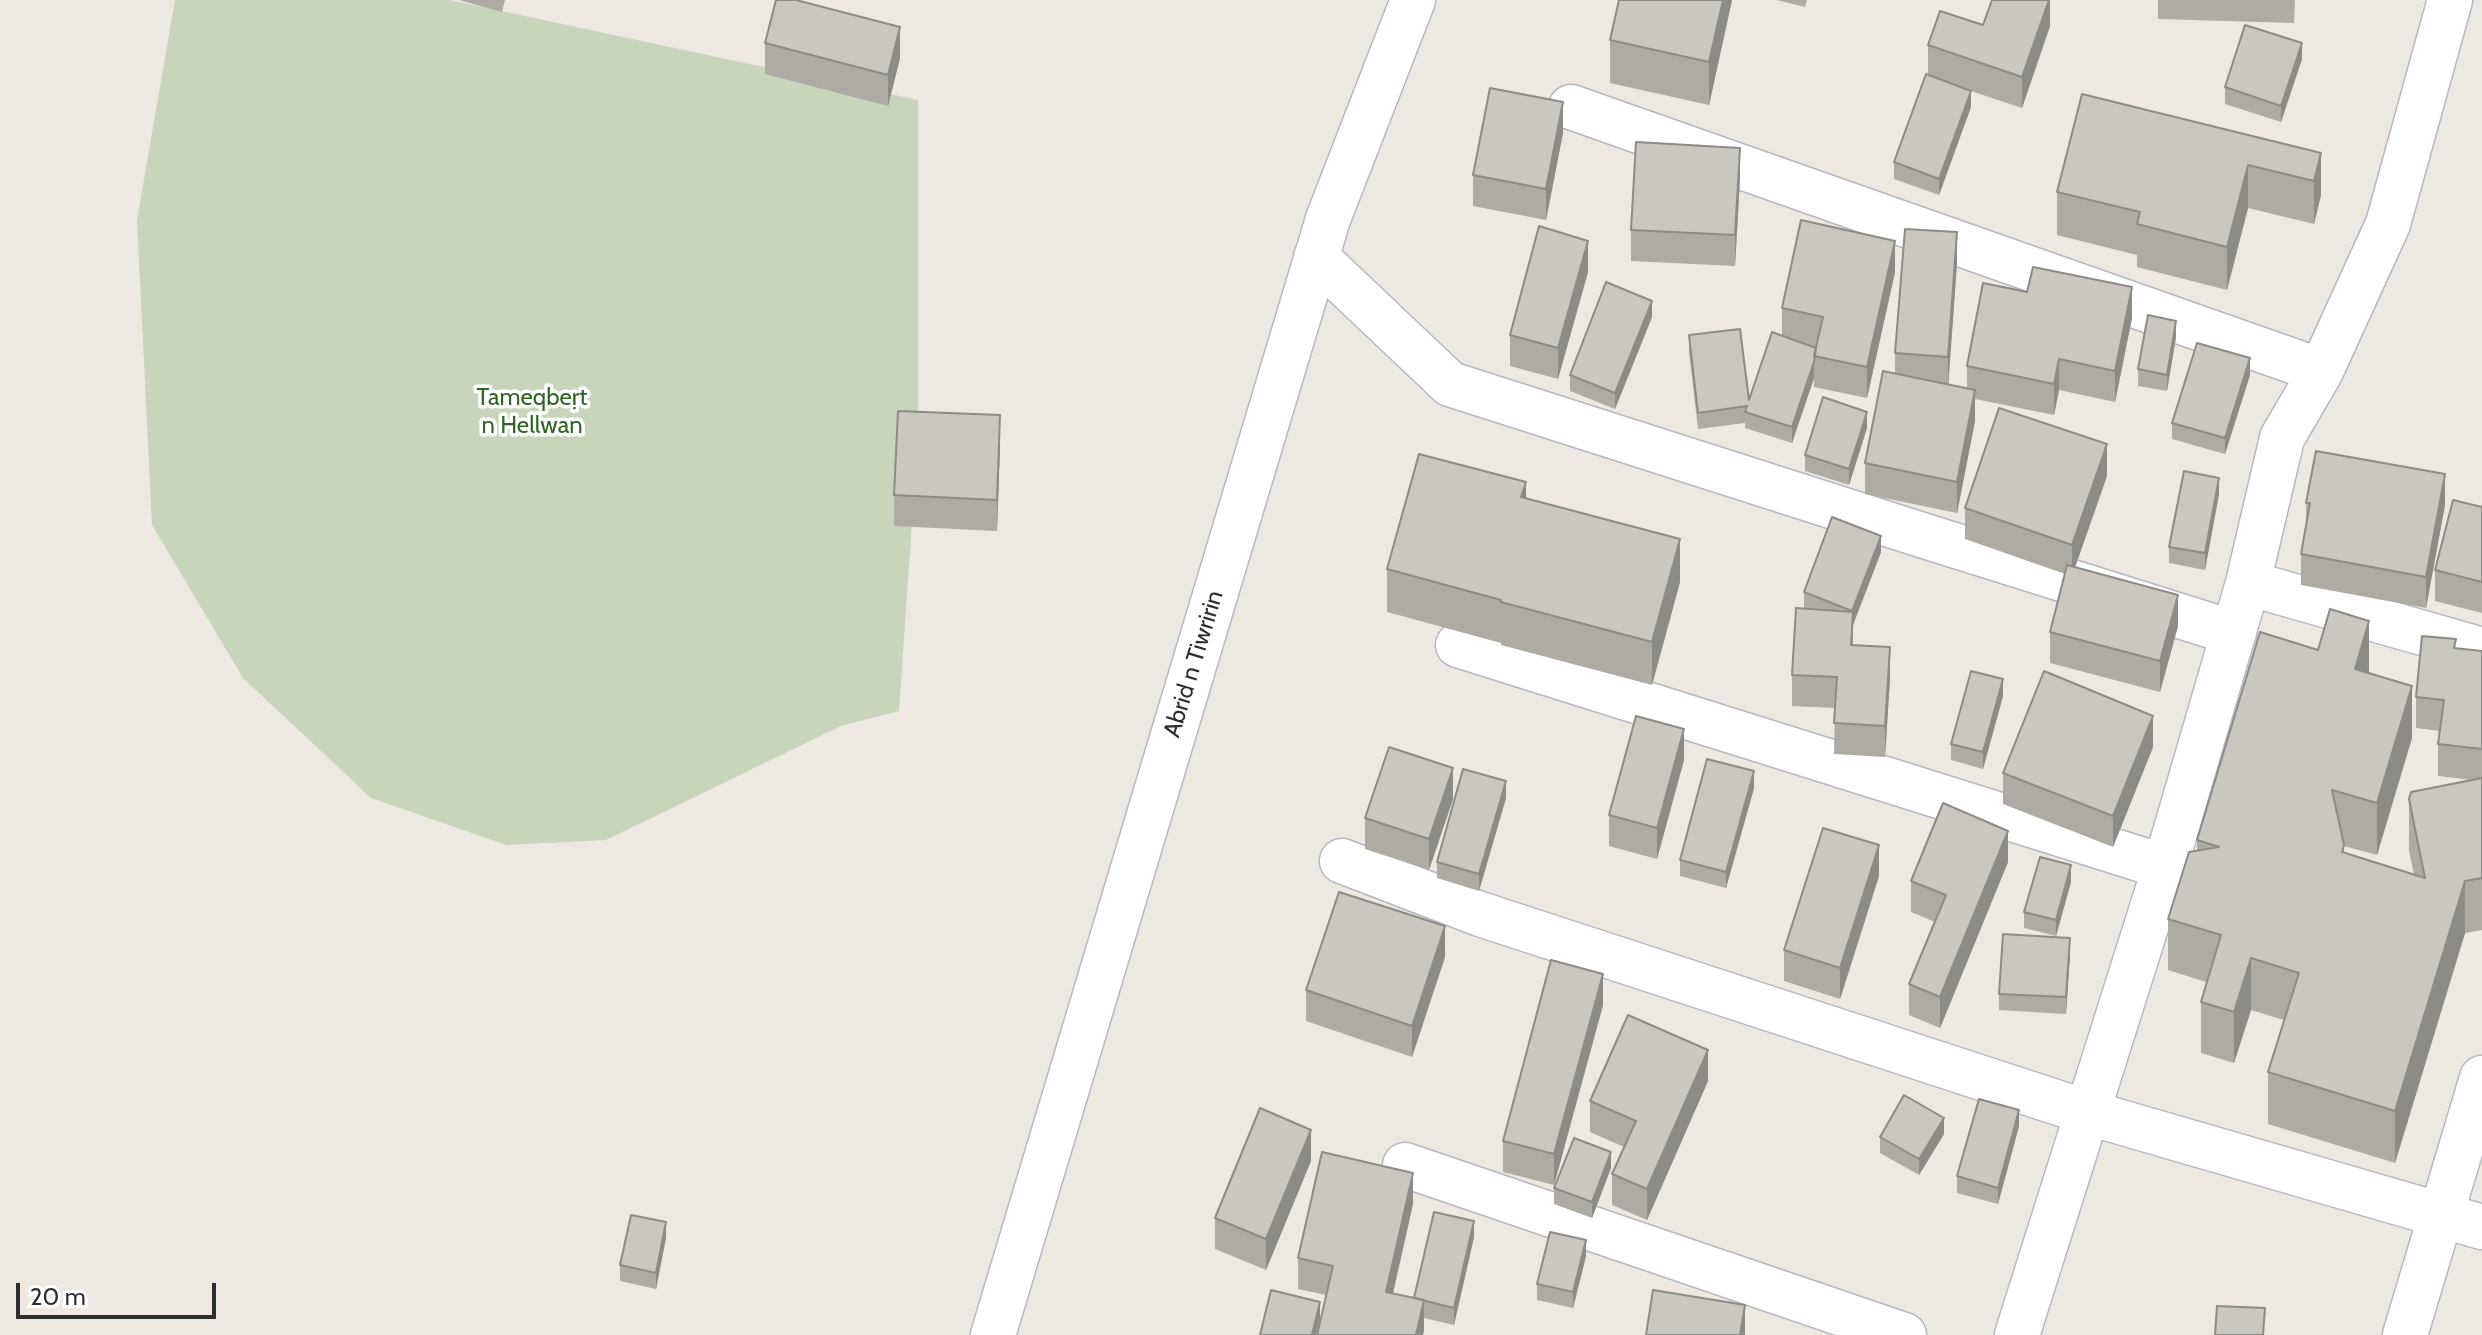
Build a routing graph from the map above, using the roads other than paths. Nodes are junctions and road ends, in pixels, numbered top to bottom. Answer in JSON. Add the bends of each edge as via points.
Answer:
{"nodes":[{"id":1,"x":1413,"y":0,"type":"edge"},
{"id":2,"x":2450,"y":0,"type":"edge"},
{"id":3,"x":1571,"y":107,"type":"dead end"},
{"id":4,"x":1316,"y":257,"type":"junction"},
{"id":5,"x":2321,"y":371,"type":"junction"},
{"id":6,"x":2248,"y":583,"type":"junction"},
{"id":7,"x":2234,"y":633,"type":"junction"},
{"id":8,"x":1458,"y":645,"type":"dead end"},
{"id":9,"x":2482,"y":650,"type":"edge"},
{"id":10,"x":1342,"y":861,"type":"dead end"},
{"id":11,"x":2165,"y":867,"type":"junction"},
{"id":12,"x":2482,"y":1078,"type":"edge"},
{"id":13,"x":2086,"y":1112,"type":"junction"},
{"id":14,"x":1405,"y":1165,"type":"dead end"},
{"id":15,"x":2462,"y":1222,"type":"edge"},
{"id":16,"x":993,"y":1335,"type":"edge"},
{"id":17,"x":1904,"y":1335,"type":"edge"},
{"id":18,"x":2017,"y":1335,"type":"edge"},
{"id":19,"x":2405,"y":1335,"type":"edge"}],
"edges":[{"from":1,"to":4,"type":"street","name":"Abrid n Tiwririn"},
{"from":2,"to":5,"type":"street","via":[[2388,224]]},
{"from":3,"to":5,"type":"street"},
{"from":4,"to":7,"type":"street","via":[[1450,384]]},
{"from":4,"to":16,"type":"street","name":"Abrid n Tiwririn"},
{"from":5,"to":6,"type":"street","via":[[2282,438]]},
{"from":6,"to":7,"type":"street"},
{"from":6,"to":9,"type":"street"},
{"from":7,"to":11,"type":"street"},
{"from":8,"to":11,"type":"street"},
{"from":10,"to":13,"type":"street","via":[[1480,914]]},
{"from":11,"to":13,"type":"street"},
{"from":12,"to":15,"type":"street"},
{"from":13,"to":15,"type":"street"},
{"from":13,"to":18,"type":"street"},
{"from":14,"to":17,"type":"street"},
{"from":15,"to":19,"type":"street"}]}
